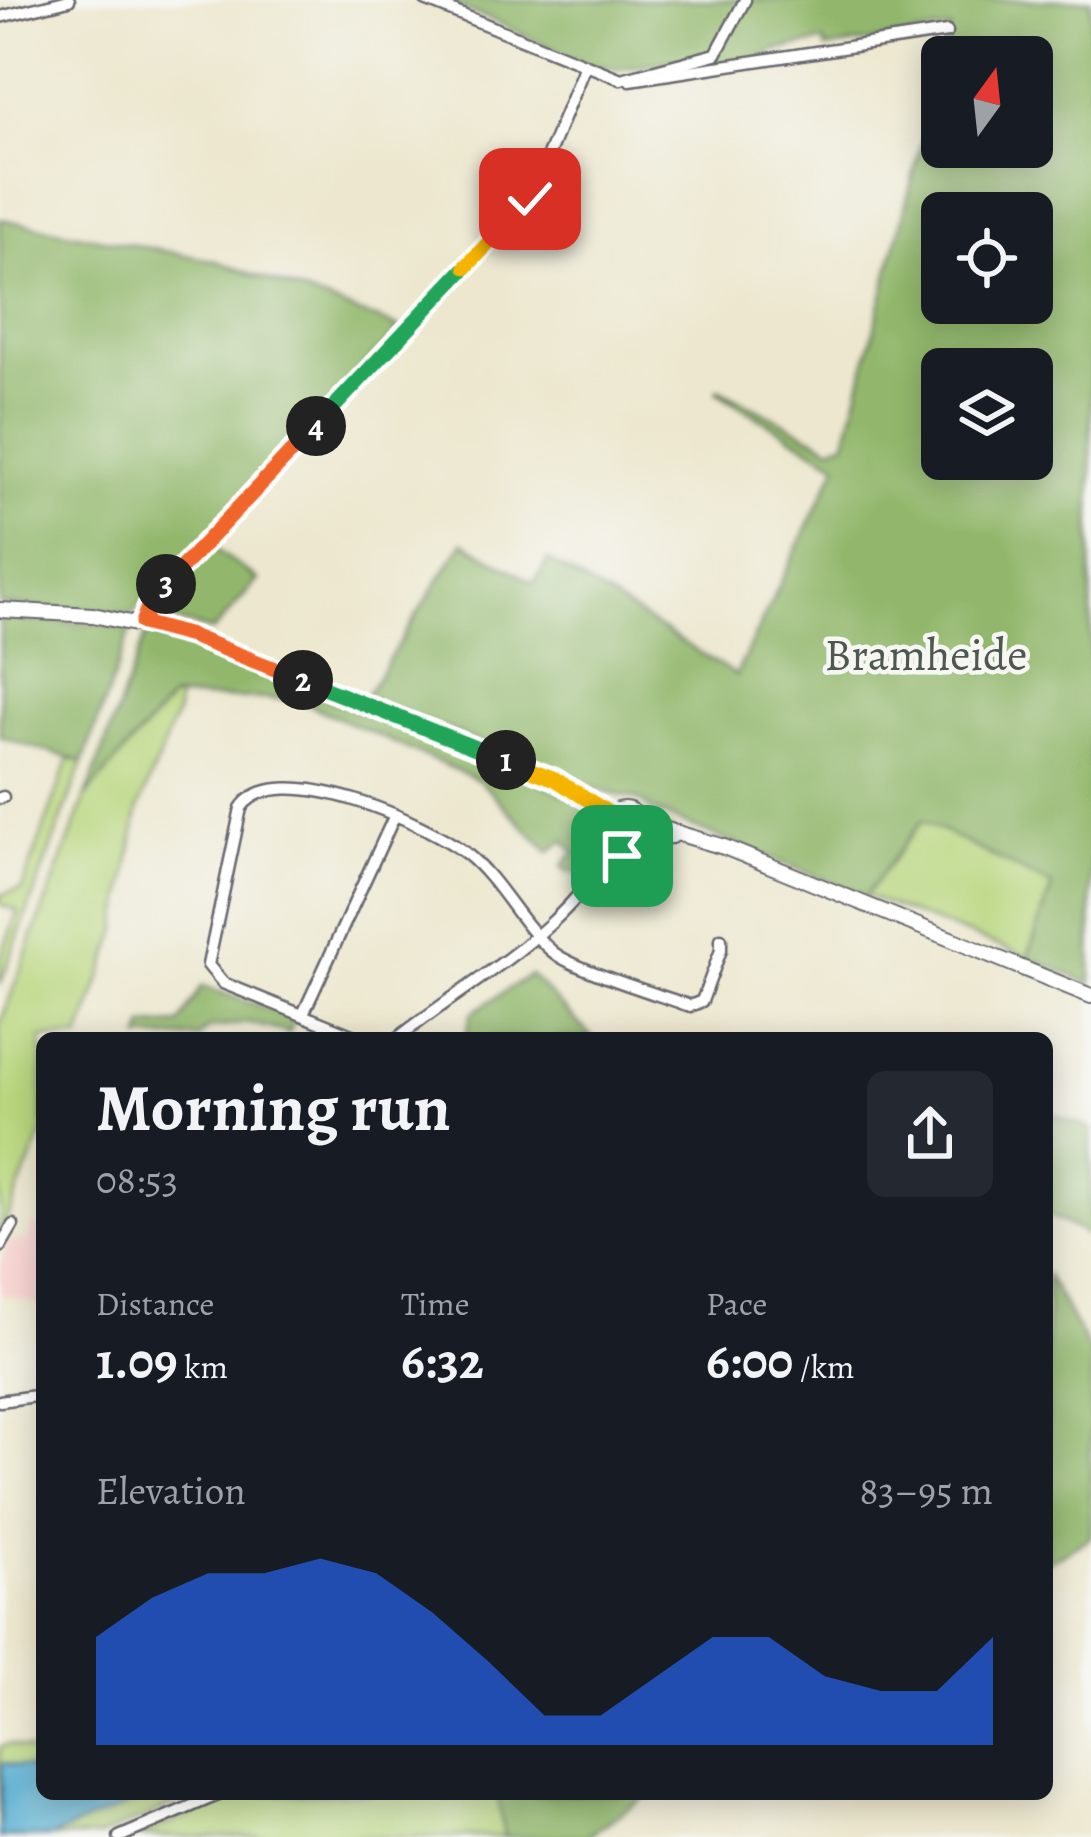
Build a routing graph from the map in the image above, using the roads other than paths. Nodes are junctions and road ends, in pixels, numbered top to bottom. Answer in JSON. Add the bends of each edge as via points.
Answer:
{"nodes":[{"id":1,"x":69,"y":0,"type":"edge"},
{"id":2,"x":424,"y":0,"type":"edge"},
{"id":3,"x":745,"y":0,"type":"edge"},
{"id":4,"x":0,"y":17,"type":"edge"},
{"id":5,"x":947,"y":32,"type":"dead end"},
{"id":6,"x":584,"y":68,"type":"junction"},
{"id":7,"x":621,"y":80,"type":"junction"},
{"id":8,"x":579,"y":83,"type":"junction"},
{"id":9,"x":0,"y":610,"type":"edge"},
{"id":10,"x":142,"y":623,"type":"junction"},
{"id":11,"x":612,"y":815,"type":"junction"},
{"id":12,"x":394,"y":817,"type":"junction"},
{"id":13,"x":638,"y":826,"type":"junction"},
{"id":14,"x":683,"y":833,"type":"junction"},
{"id":15,"x":617,"y":838,"type":"junction"},
{"id":16,"x":598,"y":874,"type":"junction"},
{"id":17,"x":539,"y":938,"type":"junction"},
{"id":18,"x":721,"y":939,"type":"dead end"},
{"id":19,"x":1091,"y":996,"type":"edge"},
{"id":20,"x":303,"y":1014,"type":"junction"},
{"id":21,"x":345,"y":1032,"type":"edge"},
{"id":22,"x":406,"y":1032,"type":"edge"},
{"id":23,"x":14,"y":1225,"type":"dead end"},
{"id":24,"x":0,"y":1246,"type":"edge"},
{"id":25,"x":36,"y":1396,"type":"edge"},
{"id":26,"x":0,"y":1401,"type":"edge"},
{"id":27,"x":206,"y":1800,"type":"edge"},
{"id":28,"x":119,"y":1837,"type":"edge"}],
"edges":[{"from":1,"to":4,"type":"street"},
{"from":2,"to":6,"type":"street"},
{"from":3,"to":7,"type":"street","via":[[716,54]]},
{"from":5,"to":7,"type":"street"},
{"from":6,"to":7,"type":"street"},
{"from":6,"to":8,"type":"street"},
{"from":7,"to":8,"type":"street"},
{"from":8,"to":10,"type":"street","via":[[530,199],[151,599]]},
{"from":9,"to":10,"type":"main road"},
{"from":10,"to":11,"type":"main road","via":[[555,779]]},
{"from":11,"to":13,"type":"main road","via":[[631,811]]},
{"from":11,"to":15,"type":"main road"},
{"from":12,"to":17,"type":"street","via":[[471,857]]},
{"from":12,"to":20,"type":"street"},
{"from":12,"to":20,"type":"street","via":[[312,788],[261,790],[241,808],[208,964],[223,983]]},
{"from":13,"to":14,"type":"main road"},
{"from":13,"to":15,"type":"main road"},
{"from":14,"to":16,"type":"main road","via":[[649,838]]},
{"from":14,"to":19,"type":"main road"},
{"from":15,"to":16,"type":"street"},
{"from":16,"to":17,"type":"street"},
{"from":17,"to":18,"type":"street","via":[[560,957],[695,1007]]},
{"from":17,"to":22,"type":"street"},
{"from":20,"to":21,"type":"street"},
{"from":23,"to":24,"type":"street"},
{"from":25,"to":26,"type":"street"},
{"from":27,"to":28,"type":"street"}]}
